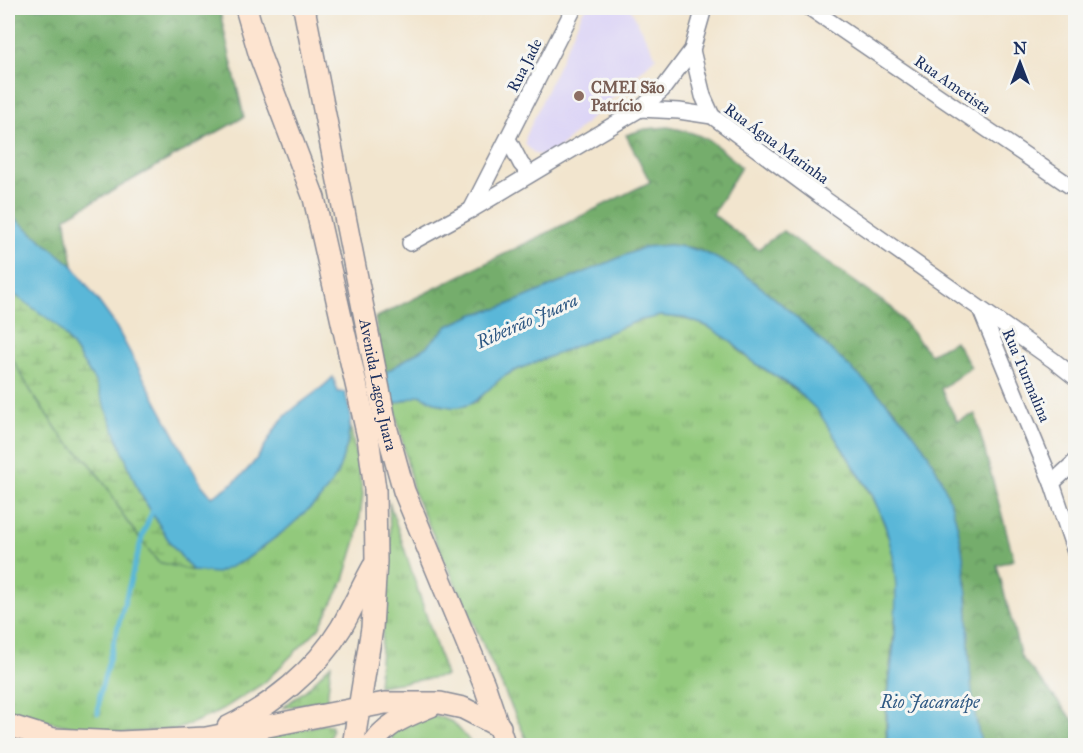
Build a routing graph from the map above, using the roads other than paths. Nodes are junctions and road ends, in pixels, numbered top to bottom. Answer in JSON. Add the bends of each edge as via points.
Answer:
{"nodes":[{"id":1,"x":246,"y":8,"type":"edge"},
{"id":2,"x":304,"y":8,"type":"edge"},
{"id":3,"x":574,"y":8,"type":"edge"},
{"id":4,"x":704,"y":8,"type":"edge"},
{"id":5,"x":810,"y":8,"type":"edge"},
{"id":6,"x":692,"y":50,"type":"junction"},
{"id":7,"x":640,"y":109,"type":"junction"},
{"id":8,"x":712,"y":116,"type":"junction"},
{"id":9,"x":508,"y":139,"type":"junction"},
{"id":10,"x":530,"y":174,"type":"junction"},
{"id":11,"x":1076,"y":190,"type":"edge"},
{"id":12,"x":471,"y":210,"type":"junction"},
{"id":13,"x":410,"y":243,"type":"dead end"},
{"id":14,"x":981,"y":311,"type":"junction"},
{"id":15,"x":1076,"y":378,"type":"edge"},
{"id":16,"x":377,"y":433,"type":"junction"},
{"id":17,"x":1076,"y":460,"type":"edge"},
{"id":18,"x":1052,"y":483,"type":"junction"},
{"id":19,"x":1076,"y":555,"type":"edge"},
{"id":20,"x":376,"y":561,"type":"junction"},
{"id":21,"x":440,"y":703,"type":"junction"},
{"id":22,"x":360,"y":710,"type":"junction"},
{"id":23,"x":8,"y":725,"type":"edge"},
{"id":24,"x":503,"y":736,"type":"edge"},
{"id":25,"x":206,"y":738,"type":"junction"},
{"id":26,"x":63,"y":742,"type":"edge"},
{"id":27,"x":353,"y":746,"type":"edge"},
{"id":28,"x":372,"y":746,"type":"edge"}],
"edges":[{"from":1,"to":16,"type":"main road","name":"Avenida Lagoa Juara","via":[[314,198],[345,340]]},
{"from":2,"to":16,"type":"main road","name":"Avenida Lagoa Juara","via":[[369,339]]},
{"from":3,"to":9,"type":"street","name":"Rua Jade"},
{"from":4,"to":6,"type":"street"},
{"from":5,"to":11,"type":"street","name":"Rua Ametista"},
{"from":6,"to":7,"type":"street","via":[[662,90]]},
{"from":6,"to":8,"type":"street"},
{"from":7,"to":8,"type":"street","name":"Rua Água Marinha"},
{"from":7,"to":10,"type":"street"},
{"from":8,"to":14,"type":"street","name":"Rua Água Marinha"},
{"from":9,"to":10,"type":"street"},
{"from":9,"to":12,"type":"street","name":"Rua Jade"},
{"from":10,"to":12,"type":"street"},
{"from":12,"to":13,"type":"street"},
{"from":14,"to":15,"type":"street","name":"Rua Água Marinha"},
{"from":14,"to":18,"type":"street","name":"Rua Turmalina"},
{"from":16,"to":20,"type":"main road","name":"Avenida Lagoa Juara"},
{"from":16,"to":24,"type":"main road","name":"Avenida Lagoa Juara"},
{"from":17,"to":18,"type":"street"},
{"from":18,"to":19,"type":"street","name":"Rua Turmalina"},
{"from":20,"to":22,"type":"main road","name":"Avenida Lagoa Juara","via":[[372,628]]},
{"from":20,"to":25,"type":"main road","via":[[340,629],[315,662],[255,714]]},
{"from":21,"to":22,"type":"main road","via":[[385,703]]},
{"from":21,"to":24,"type":"main road","via":[[463,708]]},
{"from":21,"to":28,"type":"main road","via":[[400,719],[385,729]]},
{"from":22,"to":25,"type":"main road"},
{"from":22,"to":27,"type":"main road","name":"Avenida Lagoa Juara"},
{"from":23,"to":26,"type":"main road"},
{"from":25,"to":26,"type":"main road"}]}
